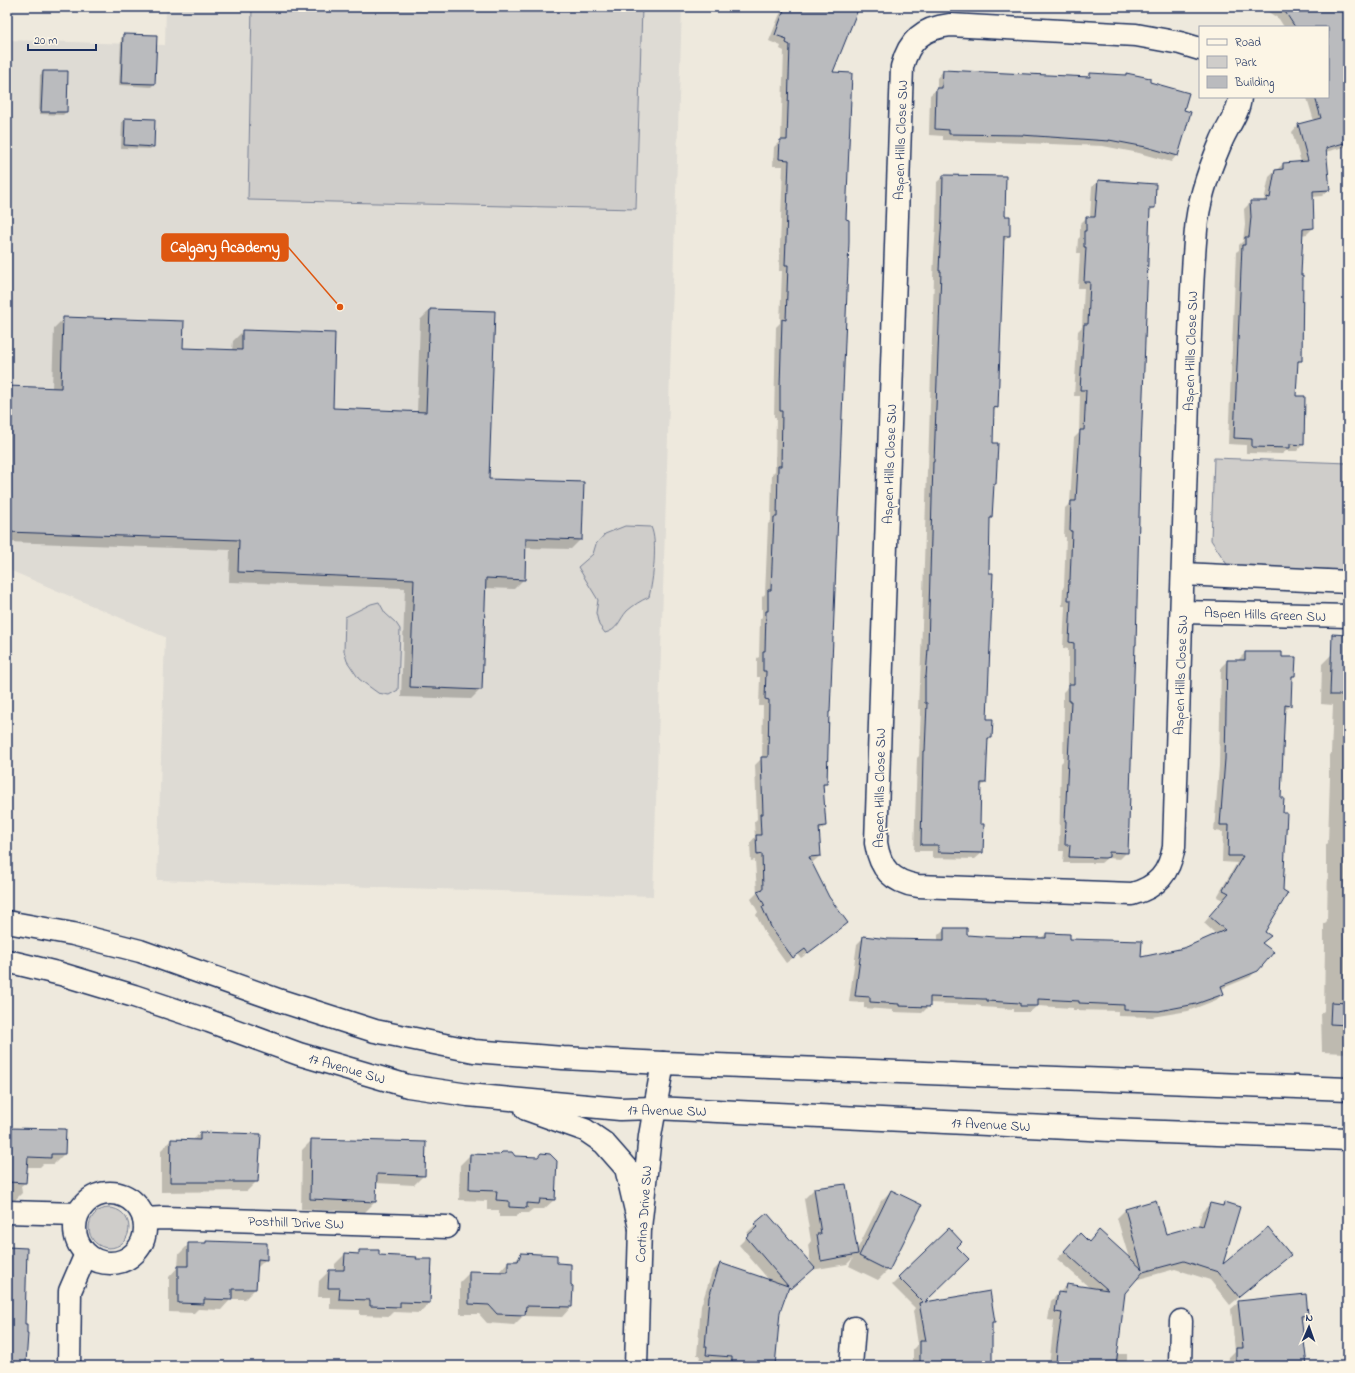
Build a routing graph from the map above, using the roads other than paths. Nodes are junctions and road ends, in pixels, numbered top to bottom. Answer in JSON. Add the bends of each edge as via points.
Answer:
{"nodes":[{"id":1,"x":1199,"y":49,"type":"edge"},
{"id":2,"x":1240,"y":98,"type":"edge"},
{"id":3,"x":1183,"y":574,"type":"junction"},
{"id":4,"x":1348,"y":582,"type":"edge"},
{"id":5,"x":1182,"y":612,"type":"junction"},
{"id":6,"x":1348,"y":616,"type":"edge"},
{"id":7,"x":7,"y":922,"type":"edge"},
{"id":8,"x":7,"y":961,"type":"edge"},
{"id":9,"x":663,"y":1063,"type":"junction"},
{"id":10,"x":1348,"y":1089,"type":"edge"},
{"id":11,"x":468,"y":1095,"type":"junction"},
{"id":12,"x":655,"y":1108,"type":"junction"},
{"id":13,"x":1348,"y":1139,"type":"edge"},
{"id":14,"x":7,"y":1212,"type":"edge"},
{"id":15,"x":77,"y":1214,"type":"junction"},
{"id":16,"x":144,"y":1219,"type":"junction"},
{"id":17,"x":447,"y":1227,"type":"dead end"},
{"id":18,"x":640,"y":1228,"type":"junction"},
{"id":19,"x":86,"y":1254,"type":"junction"},
{"id":20,"x":1181,"y":1321,"type":"dead end"},
{"id":21,"x":854,"y":1328,"type":"dead end"},
{"id":22,"x":69,"y":1366,"type":"edge"},
{"id":23,"x":636,"y":1366,"type":"edge"},
{"id":24,"x":851,"y":1366,"type":"edge"},
{"id":25,"x":1180,"y":1366,"type":"edge"}],
"edges":[{"from":1,"to":5,"type":"street","name":"Aspen Hills Close SW","via":[[1136,35],[950,25],[939,26],[919,36],[905,56],[902,68],[876,843],[882,866],[890,875],[908,885],[918,886],[1132,894],[1152,886],[1167,870],[1174,847]]},
{"from":2,"to":3,"type":"street","name":"Aspen Hills Close SW","via":[[1238,108],[1207,178],[1196,228],[1191,304]]},
{"from":3,"to":4,"type":"street"},
{"from":3,"to":5,"type":"street","name":"Aspen Hills Close SW"},
{"from":5,"to":6,"type":"street","name":"Aspen Hills Green SW"},
{"from":7,"to":9,"type":"street","via":[[73,934],[140,951],[375,1031],[474,1051]]},
{"from":8,"to":11,"type":"street","name":"17 Avenue SW","via":[[134,996],[299,1054],[408,1086]]},
{"from":9,"to":10,"type":"street"},
{"from":9,"to":12,"type":"street","name":"Cortina Drive SW"},
{"from":11,"to":12,"type":"street","name":"17 Avenue SW","via":[[620,1109]]},
{"from":11,"to":18,"type":"street","via":[[532,1110],[585,1130],[604,1143],[626,1168]]},
{"from":12,"to":13,"type":"street","name":"17 Avenue SW"},
{"from":12,"to":18,"type":"street","name":"Cortina Drive SW"},
{"from":14,"to":15,"type":"street"},
{"from":15,"to":16,"type":"street","via":[[92,1197],[112,1192],[133,1200]]},
{"from":15,"to":19,"type":"street","via":[[75,1235]]},
{"from":16,"to":17,"type":"street","name":"Posthill Drive SW"},
{"from":16,"to":19,"type":"street","via":[[143,1241],[137,1251],[128,1258],[106,1263]]},
{"from":18,"to":23,"type":"street","name":"Cortina Drive SW"},
{"from":19,"to":22,"type":"street","via":[[70,1290]]},
{"from":20,"to":25,"type":"street"},
{"from":21,"to":24,"type":"street"}]}
